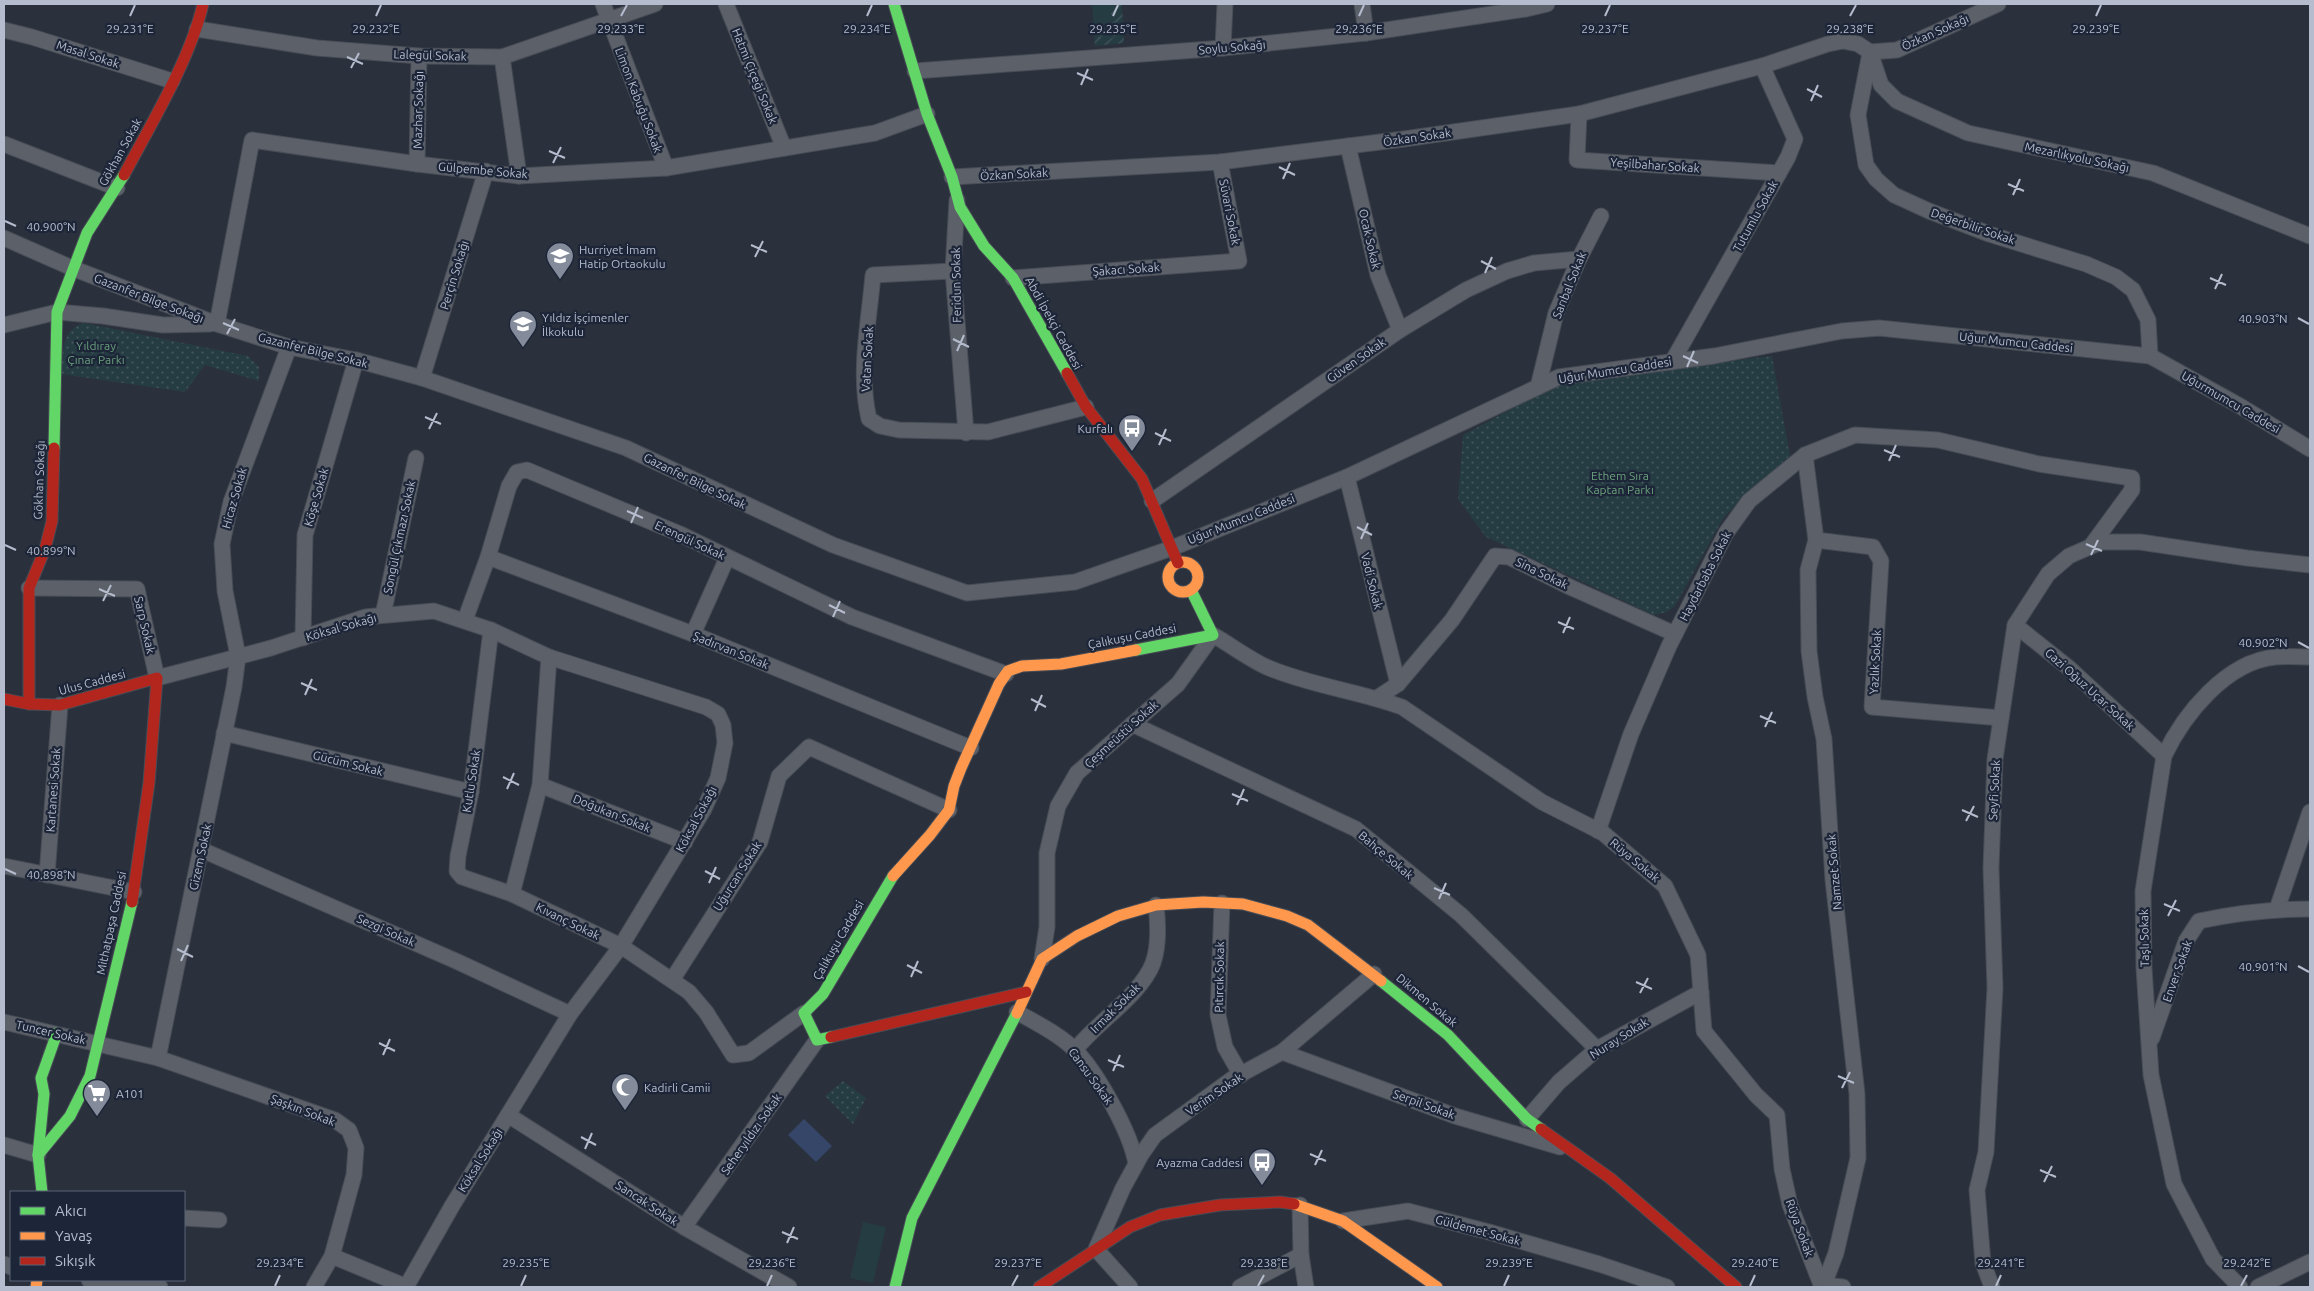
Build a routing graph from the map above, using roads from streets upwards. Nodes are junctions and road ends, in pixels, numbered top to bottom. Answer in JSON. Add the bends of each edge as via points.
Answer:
{"nodes":[{"id":1,"x":203,"y":4,"type":"edge"},
{"id":2,"x":603,"y":4,"type":"edge"},
{"id":3,"x":655,"y":4,"type":"edge"},
{"id":4,"x":726,"y":4,"type":"edge"},
{"id":5,"x":894,"y":4,"type":"edge"},
{"id":6,"x":1225,"y":4,"type":"edge"},
{"id":7,"x":1362,"y":4,"type":"edge"},
{"id":8,"x":1547,"y":4,"type":"edge"},
{"id":9,"x":1998,"y":4,"type":"edge"},
{"id":10,"x":1474,"y":10,"type":"edge"},
{"id":11,"x":608,"y":21,"type":"junction"},
{"id":12,"x":4,"y":30,"type":"edge"},
{"id":13,"x":197,"y":30,"type":"junction"},
{"id":14,"x":1366,"y":33,"type":"junction"},
{"id":15,"x":1222,"y":48,"type":"junction"},
{"id":16,"x":1870,"y":52,"type":"junction"},
{"id":17,"x":419,"y":56,"type":"junction"},
{"id":18,"x":502,"y":57,"type":"junction"},
{"id":19,"x":1762,"y":66,"type":"junction"},
{"id":20,"x":915,"y":71,"type":"junction"},
{"id":21,"x":172,"y":81,"type":"junction"},
{"id":22,"x":926,"y":114,"type":"junction"},
{"id":23,"x":1579,"y":114,"type":"junction"},
{"id":24,"x":4,"y":144,"type":"edge"},
{"id":25,"x":1348,"y":146,"type":"junction"},
{"id":26,"x":784,"y":148,"type":"junction"},
{"id":27,"x":1220,"y":162,"type":"junction"},
{"id":28,"x":417,"y":164,"type":"junction"},
{"id":29,"x":666,"y":168,"type":"junction"},
{"id":30,"x":486,"y":172,"type":"junction"},
{"id":31,"x":1779,"y":172,"type":"junction"},
{"id":32,"x":518,"y":176,"type":"junction"},
{"id":33,"x":952,"y":177,"type":"junction"},
{"id":34,"x":117,"y":188,"type":"junction"},
{"id":35,"x":957,"y":196,"type":"junction"},
{"id":36,"x":1601,"y":216,"type":"dead end"},
{"id":37,"x":2310,"y":236,"type":"edge"},
{"id":38,"x":4,"y":238,"type":"edge"},
{"id":39,"x":1579,"y":259,"type":"junction"},
{"id":40,"x":1239,"y":261,"type":"joint"},
{"id":41,"x":72,"y":268,"type":"junction"},
{"id":42,"x":953,"y":271,"type":"junction"},
{"id":43,"x":1013,"y":278,"type":"junction"},
{"id":44,"x":57,"y":312,"type":"junction"},
{"id":45,"x":217,"y":324,"type":"junction"},
{"id":46,"x":4,"y":325,"type":"edge"},
{"id":47,"x":1400,"y":330,"type":"junction"},
{"id":48,"x":289,"y":347,"type":"junction"},
{"id":49,"x":2150,"y":356,"type":"junction"},
{"id":50,"x":356,"y":360,"type":"junction"},
{"id":51,"x":1672,"y":362,"type":"junction"},
{"id":52,"x":422,"y":378,"type":"junction"},
{"id":53,"x":1538,"y":387,"type":"junction"},
{"id":54,"x":1086,"y":407,"type":"junction"},
{"id":55,"x":966,"y":433,"type":"junction"},
{"id":56,"x":2310,"y":450,"type":"edge"},
{"id":57,"x":1805,"y":455,"type":"junction"},
{"id":58,"x":416,"y":458,"type":"dead end"},
{"id":59,"x":1347,"y":477,"type":"junction"},
{"id":60,"x":1152,"y":501,"type":"junction"},
{"id":61,"x":1816,"y":540,"type":"junction"},
{"id":62,"x":2090,"y":546,"type":"junction"},
{"id":63,"x":1172,"y":548,"type":"junction"},
{"id":64,"x":488,"y":558,"type":"junction"},
{"id":65,"x":727,"y":558,"type":"junction"},
{"id":66,"x":1178,"y":563,"type":"junction"},
{"id":67,"x":2310,"y":565,"type":"edge"},
{"id":68,"x":29,"y":588,"type":"junction"},
{"id":69,"x":1191,"y":590,"type":"junction"},
{"id":70,"x":383,"y":615,"type":"junction"},
{"id":71,"x":465,"y":620,"type":"junction"},
{"id":72,"x":2015,"y":625,"type":"junction"},
{"id":73,"x":491,"y":630,"type":"junction"},
{"id":74,"x":693,"y":634,"type":"junction"},
{"id":75,"x":1675,"y":634,"type":"junction"},
{"id":76,"x":1213,"y":635,"type":"junction"},
{"id":77,"x":303,"y":638,"type":"junction"},
{"id":78,"x":238,"y":656,"type":"junction"},
{"id":79,"x":549,"y":657,"type":"junction"},
{"id":80,"x":2310,"y":657,"type":"edge"},
{"id":81,"x":1006,"y":674,"type":"junction"},
{"id":82,"x":157,"y":678,"type":"junction"},
{"id":83,"x":1398,"y":684,"type":"junction"},
{"id":84,"x":1377,"y":698,"type":"junction"},
{"id":85,"x":4,"y":699,"type":"edge"},
{"id":86,"x":30,"y":704,"type":"junction"},
{"id":87,"x":60,"y":705,"type":"junction"},
{"id":88,"x":2001,"y":718,"type":"junction"},
{"id":89,"x":1132,"y":724,"type":"junction"},
{"id":90,"x":224,"y":733,"type":"junction"},
{"id":91,"x":971,"y":748,"type":"junction"},
{"id":92,"x":2164,"y":756,"type":"junction"},
{"id":93,"x":540,"y":785,"type":"junction"},
{"id":94,"x":471,"y":792,"type":"junction"},
{"id":95,"x":948,"y":810,"type":"junction"},
{"id":96,"x":2310,"y":812,"type":"edge"},
{"id":97,"x":1598,"y":831,"type":"junction"},
{"id":98,"x":685,"y":842,"type":"junction"},
{"id":99,"x":202,"y":850,"type":"junction"},
{"id":100,"x":4,"y":866,"type":"edge"},
{"id":101,"x":47,"y":875,"type":"junction"},
{"id":102,"x":134,"y":892,"type":"junction"},
{"id":103,"x":512,"y":894,"type":"junction"},
{"id":104,"x":1222,"y":903,"type":"junction"},
{"id":105,"x":1156,"y":905,"type":"junction"},
{"id":106,"x":2310,"y":908,"type":"edge"},
{"id":107,"x":2278,"y":909,"type":"junction"},
{"id":108,"x":621,"y":946,"type":"junction"},
{"id":109,"x":1042,"y":960,"type":"junction"},
{"id":110,"x":1374,"y":974,"type":"junction"},
{"id":111,"x":672,"y":980,"type":"junction"},
{"id":112,"x":1026,"y":992,"type":"junction"},
{"id":113,"x":1701,"y":992,"type":"junction"},
{"id":114,"x":1017,"y":1012,"type":"junction"},
{"id":115,"x":804,"y":1013,"type":"junction"},
{"id":116,"x":570,"y":1014,"type":"junction"},
{"id":117,"x":4,"y":1022,"type":"edge"},
{"id":118,"x":56,"y":1033,"type":"junction"},
{"id":119,"x":817,"y":1040,"type":"junction"},
{"id":120,"x":98,"y":1042,"type":"junction"},
{"id":121,"x":2150,"y":1044,"type":"junction"},
{"id":122,"x":1597,"y":1049,"type":"junction"},
{"id":123,"x":1075,"y":1050,"type":"junction"},
{"id":124,"x":1282,"y":1052,"type":"junction"},
{"id":125,"x":158,"y":1058,"type":"junction"},
{"id":126,"x":1241,"y":1075,"type":"junction"},
{"id":127,"x":508,"y":1115,"type":"junction"},
{"id":128,"x":1527,"y":1119,"type":"junction"},
{"id":129,"x":4,"y":1146,"type":"edge"},
{"id":130,"x":1567,"y":1149,"type":"junction"},
{"id":131,"x":38,"y":1155,"type":"junction"},
{"id":132,"x":1136,"y":1164,"type":"junction"},
{"id":133,"x":42,"y":1191,"type":"edge"},
{"id":134,"x":1300,"y":1205,"type":"junction"},
{"id":135,"x":185,"y":1218,"type":"edge"},
{"id":136,"x":219,"y":1220,"type":"dead end"},
{"id":137,"x":1343,"y":1221,"type":"junction"},
{"id":138,"x":684,"y":1227,"type":"junction"},
{"id":139,"x":1096,"y":1249,"type":"junction"},
{"id":140,"x":1302,"y":1255,"type":"junction"},
{"id":141,"x":332,"y":1256,"type":"junction"},
{"id":142,"x":1076,"y":1261,"type":"junction"},
{"id":143,"x":2310,"y":1262,"type":"edge"},
{"id":144,"x":99,"y":1281,"type":"edge"},
{"id":145,"x":1823,"y":1286,"type":"edge"},
{"id":146,"x":160,"y":1287,"type":"edge"},
{"id":147,"x":314,"y":1287,"type":"edge"},
{"id":148,"x":407,"y":1287,"type":"edge"},
{"id":149,"x":789,"y":1287,"type":"edge"},
{"id":150,"x":895,"y":1287,"type":"edge"},
{"id":151,"x":1039,"y":1287,"type":"edge"},
{"id":152,"x":1059,"y":1287,"type":"edge"},
{"id":153,"x":1130,"y":1287,"type":"edge"},
{"id":154,"x":1240,"y":1287,"type":"edge"},
{"id":155,"x":1306,"y":1287,"type":"edge"},
{"id":156,"x":1436,"y":1287,"type":"edge"},
{"id":157,"x":1667,"y":1287,"type":"edge"},
{"id":158,"x":1736,"y":1287,"type":"edge"},
{"id":159,"x":1843,"y":1287,"type":"edge"},
{"id":160,"x":1992,"y":1287,"type":"edge"},
{"id":161,"x":2240,"y":1287,"type":"edge"},
{"id":162,"x":2258,"y":1287,"type":"edge"}],
"edges":[{"from":1,"to":13,"type":"street","name":"Gökhan Sokak"},
{"from":2,"to":11,"type":"street","name":"Limon Kabuğu Sokak"},
{"from":3,"to":11,"type":"street","name":"Lalegül Sokak"},
{"from":4,"to":26,"type":"street","name":"Hatmi Çiçeği Sokak"},
{"from":5,"to":20,"type":"street","name":"Abdi İpekçi Caddesi"},
{"from":6,"to":15,"type":"street"},
{"from":7,"to":14,"type":"street"},
{"from":8,"to":10,"type":"street","name":"Soylu Sokağı","via":[[1526,9]]},
{"from":9,"to":16,"type":"street","name":"Özkan Sokağı","via":[[1897,50]]},
{"from":10,"to":14,"type":"street","name":"Soylu Sokağı"},
{"from":11,"to":18,"type":"street","name":"Lalegül Sokak"},
{"from":11,"to":29,"type":"street","name":"Limon Kabuğu Sokak"},
{"from":12,"to":21,"type":"street","name":"Masal Sokak"},
{"from":13,"to":17,"type":"street","name":"Lalegül Sokak","via":[[317,48]]},
{"from":13,"to":21,"type":"street","name":"Gökhan Sokak"},
{"from":14,"to":15,"type":"street","name":"Soylu Sokağı"},
{"from":15,"to":20,"type":"street","name":"Soylu Sokağı"},
{"from":16,"to":19,"type":"street","name":"Özkan Sokak","via":[[1858,44],[1843,41]]},
{"from":16,"to":37,"type":"street","name":"Mezarlıkyolu Sokağı","via":[[1881,85],[1897,100],[1968,133],[2153,173]]},
{"from":16,"to":49,"type":"street","name":"Değerbilir Sokak","via":[[1858,114],[1866,165],[1876,179],[1894,196],[1929,211],[2116,277],[2133,290],[2148,320]]},
{"from":17,"to":18,"type":"street","name":"Lalegül Sokak"},
{"from":17,"to":28,"type":"street","name":"Mazhar Sokağı"},
{"from":18,"to":32,"type":"street"},
{"from":19,"to":23,"type":"street","name":"Özkan Sokak"},
{"from":19,"to":31,"type":"street","name":"Tutumlu Sokak","via":[[1794,139]]},
{"from":20,"to":22,"type":"street","name":"Abdi İpekçi Caddesi"},
{"from":21,"to":34,"type":"street","name":"Gökhan Sokak"},
{"from":22,"to":26,"type":"street","name":"Gülpembe Sokak","via":[[874,133]]},
{"from":22,"to":33,"type":"street","name":"Abdi İpekçi Caddesi"},
{"from":23,"to":25,"type":"street","name":"Özkan Sokak"},
{"from":23,"to":31,"type":"street","name":"Yeşilbahar Sokak","via":[[1577,160]]},
{"from":24,"to":34,"type":"street"},
{"from":25,"to":27,"type":"street","name":"Özkan Sokak"},
{"from":25,"to":47,"type":"street","name":"Ocak Sokak","via":[[1378,274]]},
{"from":26,"to":29,"type":"street","name":"Gülpembe Sokak"},
{"from":27,"to":33,"type":"street","name":"Özkan Sokak"},
{"from":27,"to":40,"type":"street","name":"Süvari Sokak"},
{"from":28,"to":30,"type":"street","name":"Gülpembe Sokak"},
{"from":28,"to":45,"type":"street","name":"Gülpembe Sokak","via":[[252,140]]},
{"from":29,"to":32,"type":"street","name":"Gülpembe Sokak"},
{"from":30,"to":32,"type":"street","name":"Gülpembe Sokak"},
{"from":30,"to":52,"type":"street","name":"Perçin Sokağı"},
{"from":31,"to":51,"type":"street","name":"Tutumlu Sokak"},
{"from":33,"to":35,"type":"street","name":"Abdi İpekçi Caddesi"},
{"from":34,"to":41,"type":"street","name":"Gökhan Sokak","via":[[87,233]]},
{"from":35,"to":42,"type":"street","name":"Feridun Sokak"},
{"from":35,"to":43,"type":"street","name":"Abdi İpekçi Caddesi","via":[[960,207],[984,246]]},
{"from":36,"to":39,"type":"street","name":"Sarıbal Sokak"},
{"from":38,"to":41,"type":"street","name":"Gazanfer Bilge Sokağı"},
{"from":39,"to":47,"type":"street","name":"Güven Sokak","via":[[1534,262],[1507,271],[1466,290]]},
{"from":39,"to":53,"type":"street","name":"Sarıbal Sokak","via":[[1556,313]]},
{"from":40,"to":43,"type":"street","name":"Şakacı Sokak"},
{"from":41,"to":44,"type":"street","name":"Gökhan Sokak"},
{"from":41,"to":45,"type":"street","name":"Gazanfer Bilge Sokağı"},
{"from":42,"to":55,"type":"street","name":"Feridun Sokak"},
{"from":42,"to":55,"type":"street","name":"Vatan Sokak","via":[[873,275],[864,380],[866,406],[869,419],[880,426]]},
{"from":43,"to":54,"type":"street","name":"Abdi İpekçi Caddesi"},
{"from":44,"to":45,"type":"street","name":"Gazanfer Bilge Sokağı","via":[[163,325]]},
{"from":44,"to":46,"type":"street","name":"Gazanfer Bilge Sokağı"},
{"from":44,"to":68,"type":"street","name":"Gökhan Sokağı","via":[[52,521],[45,550]]},
{"from":45,"to":48,"type":"street","name":"Gazanfer Bilge Sokak"},
{"from":47,"to":60,"type":"street","name":"Güven Sokak"},
{"from":48,"to":50,"type":"street","name":"Gazanfer Bilge Sokak"},
{"from":48,"to":78,"type":"street","name":"Hicaz Sokak","via":[[239,477],[222,544],[225,591]]},
{"from":49,"to":51,"type":"street","name":"Uğur Mumcu Caddesi","via":[[1879,328],[1842,331]]},
{"from":49,"to":56,"type":"street","name":"Uğurmumcu Caddesi"},
{"from":50,"to":52,"type":"street","name":"Gazanfer Bilge Sokak"},
{"from":50,"to":77,"type":"street","name":"Köşe Sokak","via":[[305,535]]},
{"from":51,"to":53,"type":"street","name":"Uğur Mumcu Caddesi","via":[[1559,377]]},
{"from":52,"to":63,"type":"street","name":"Gazanfer Bilge Sokak","via":[[626,448],[833,545],[967,593],[1075,582]]},
{"from":53,"to":59,"type":"street","name":"Uğur Mumcu Caddesi"},
{"from":54,"to":55,"type":"street","name":"Vatan Sokak","via":[[988,432]]},
{"from":54,"to":60,"type":"street","name":"Abdi İpekçi Caddesi","via":[[1142,479]]},
{"from":57,"to":61,"type":"street","name":"Namzet Sokak"},
{"from":57,"to":62,"type":"street","name":"Haydarbaba Sokak","via":[[1855,435],[1938,440],[2039,464],[2132,478],[2132,490]]},
{"from":57,"to":75,"type":"street","name":"Haydarbaba Sokak","via":[[1749,501],[1726,533]]},
{"from":58,"to":70,"type":"street","name":"Songül Çıkmazı Sokak"},
{"from":59,"to":63,"type":"street","name":"Uğur Mumcu Caddesi"},
{"from":59,"to":83,"type":"street","name":"Vadi Sokak"},
{"from":60,"to":63,"type":"street","name":"Abdi İpekçi Caddesi"},
{"from":61,"to":88,"type":"street","name":"Yazlık Sokak","via":[[1873,547],[1881,561],[1872,707]]},
{"from":61,"to":145,"type":"street","name":"Namzet Sokak","via":[[1808,570],[1809,651],[1824,739],[1833,880],[1857,1094],[1858,1158],[1836,1253]]},
{"from":62,"to":67,"type":"street","name":"Seyfi Sokak","via":[[2101,542],[2140,542]]},
{"from":62,"to":72,"type":"street","name":"Seyfi Sokak","via":[[2069,556],[2048,574]]},
{"from":63,"to":66,"type":"street","name":"Abdi İpekçi Caddesi"},
{"from":64,"to":65,"type":"street","name":"Erengül Sokak","via":[[509,486],[517,472],[527,470],[680,534]]},
{"from":64,"to":71,"type":"street","name":"Erengül Sokak"},
{"from":64,"to":74,"type":"street","name":"Şadırvan Sokak"},
{"from":65,"to":74,"type":"street"},
{"from":65,"to":81,"type":"street","name":"Erengül Sokak","via":[[852,617]]},
{"from":66,"to":69,"type":"street","via":[[1188,562],[1196,568],[1198,578]]},
{"from":66,"to":69,"type":"street","via":[[1171,569],[1170,583],[1177,590]]},
{"from":68,"to":82,"type":"street","name":"Sarp Sokak","via":[[137,589]]},
{"from":68,"to":86,"type":"street","name":"Gökhan Sokağı"},
{"from":69,"to":76,"type":"street"},
{"from":70,"to":71,"type":"street","name":"Köksal Sokağı","via":[[434,611]]},
{"from":70,"to":77,"type":"street","name":"Köksal Sokağı","via":[[365,617]]},
{"from":71,"to":73,"type":"street","name":"Köksal Sokağı"},
{"from":72,"to":88,"type":"street","name":"Seyfi Sokak"},
{"from":72,"to":92,"type":"street","name":"Gazi Oğuz Uçar Sokak","via":[[2069,668]]},
{"from":73,"to":79,"type":"street","name":"Köksal Sokağı"},
{"from":73,"to":94,"type":"street","name":"Kutlu Sokak"},
{"from":74,"to":91,"type":"street","name":"Şadırvan Sokak"},
{"from":75,"to":83,"type":"street","name":"Sina Sokak","via":[[1509,557],[1495,556],[1452,620]]},
{"from":75,"to":97,"type":"street","name":"Haydarbaba Sokak","via":[[1631,734]]},
{"from":76,"to":81,"type":"street","name":"Çalıkuşu Caddesi","via":[[1061,664],[1022,666]]},
{"from":76,"to":84,"type":"street","name":"Rüya Sokak","via":[[1268,668],[1334,689]]},
{"from":76,"to":89,"type":"street","name":"Çeşmeüstü Sokak","via":[[1178,684]]},
{"from":77,"to":78,"type":"street","name":"Köksal Sokağı"},
{"from":78,"to":82,"type":"street","name":"Köksal Sokağı"},
{"from":78,"to":90,"type":"street","name":"Gizem Sokak"},
{"from":79,"to":93,"type":"street"},
{"from":79,"to":98,"type":"street","name":"Köksal Sokağı","via":[[706,707],[718,714],[725,743],[718,778]]},
{"from":80,"to":92,"type":"street","name":"Taşlı Sokak","via":[[2274,657],[2247,665],[2210,690],[2170,743]]},
{"from":81,"to":91,"type":"street","name":"Çalıkuşu Caddesi"},
{"from":82,"to":87,"type":"street","name":"Ulus Caddesi"},
{"from":82,"to":102,"type":"street","name":"Mithatpaşa Caddesi","via":[[149,782]]},
{"from":83,"to":84,"type":"street","name":"Sina Sokak"},
{"from":84,"to":97,"type":"street","name":"Rüya Sokak","via":[[1402,706],[1542,802]]},
{"from":85,"to":86,"type":"street","name":"Ulus Caddesi"},
{"from":86,"to":87,"type":"street","name":"Ulus Caddesi"},
{"from":87,"to":101,"type":"street","name":"Kartanesi Sokak"},
{"from":88,"to":160,"type":"street","name":"Seyfi Sokak","via":[[1995,759],[1991,858],[1995,988],[1991,1090],[1986,1152],[1977,1190],[1983,1263]]},
{"from":89,"to":109,"type":"street","name":"Çeşmeüstü Sokak","via":[[1077,773],[1058,806],[1047,853],[1047,928]]},
{"from":89,"to":122,"type":"street","name":"Bahçe Sokak","via":[[1356,829],[1461,915]]},
{"from":90,"to":94,"type":"street","name":"Gücüm Sokak"},
{"from":90,"to":99,"type":"street","name":"Gizem Sokak"},
{"from":91,"to":95,"type":"street","name":"Çalıkuşu Caddesi","via":[[954,786]]},
{"from":92,"to":121,"type":"street","name":"Taşlı Sokak","via":[[2143,891],[2144,968]]},
{"from":93,"to":98,"type":"street","name":"Doğukan Sokak"},
{"from":93,"to":103,"type":"street"},
{"from":94,"to":103,"type":"street","name":"Kutlu Sokak","via":[[457,870],[462,877],[473,882]]},
{"from":95,"to":111,"type":"street","name":"Uğurcan Sokak","via":[[809,748],[779,776],[760,842]]},
{"from":95,"to":115,"type":"street","name":"Çalıkuşu Caddesi","via":[[892,877],[844,961],[822,994]]},
{"from":96,"to":107,"type":"street"},
{"from":97,"to":113,"type":"street","name":"Rüya Sokak","via":[[1665,886],[1698,955]]},
{"from":98,"to":108,"type":"street","name":"Köksal Sokağı"},
{"from":99,"to":116,"type":"street","name":"Sezgi Sokak"},
{"from":99,"to":125,"type":"street","name":"Gizem Sokak"},
{"from":100,"to":101,"type":"street"},
{"from":101,"to":102,"type":"street"},
{"from":102,"to":120,"type":"street","name":"Mithatpaşa Caddesi"},
{"from":103,"to":108,"type":"street","name":"Kıvanç Sokak"},
{"from":104,"to":105,"type":"street","name":"Dikmen Sokak"},
{"from":104,"to":110,"type":"street","name":"Dikmen Sokak","via":[[1243,904],[1287,916],[1308,926]]},
{"from":104,"to":126,"type":"street","name":"Pıtırcık Sokak","via":[[1218,1015],[1226,1048]]},
{"from":105,"to":109,"type":"street","name":"Dikmen Sokak","via":[[1118,916],[1077,936]]},
{"from":105,"to":123,"type":"street","name":"Irmak Sokak","via":[[1158,924],[1153,963],[1136,990]]},
{"from":106,"to":107,"type":"street","name":"Enver Sokak"},
{"from":107,"to":121,"type":"street","name":"Enver Sokak","via":[[2199,921],[2186,941]]},
{"from":108,"to":111,"type":"street","name":"Kıvanç Sokak"},
{"from":108,"to":116,"type":"street","name":"Köksal Sokağı"},
{"from":109,"to":112,"type":"street","name":"Çeşmeüstü Sokak"},
{"from":110,"to":124,"type":"street","name":"Verim Sokak"},
{"from":110,"to":128,"type":"street","name":"Dikmen Sokak","via":[[1448,1035]]},
{"from":111,"to":115,"type":"street","name":"Kıvanç Sokak","via":[[689,992],[706,1012],[733,1055],[749,1053]]},
{"from":112,"to":114,"type":"street"},
{"from":112,"to":119,"type":"street"},
{"from":113,"to":122,"type":"street","name":"Nuray Sokak"},
{"from":113,"to":145,"type":"street","name":"Rüya Sokak","via":[[1704,1031],[1756,1096],[1777,1115],[1782,1169],[1790,1206]]},
{"from":114,"to":123,"type":"street","name":"Cansu Sokak"},
{"from":114,"to":150,"type":"street","via":[[912,1218]]},
{"from":115,"to":119,"type":"street"},
{"from":116,"to":127,"type":"street","name":"Köksal Sokağı"},
{"from":117,"to":118,"type":"street","name":"Tuncer Sokak"},
{"from":118,"to":120,"type":"street","name":"Tuncer Sokak"},
{"from":118,"to":131,"type":"street","via":[[42,1078],[44,1094]]},
{"from":119,"to":138,"type":"street","name":"Seheryıldızı Sokak"},
{"from":120,"to":125,"type":"street","name":"Şaşkın Sokak"},
{"from":120,"to":131,"type":"street","name":"Mithatpaşa Caddesi","via":[[95,1065],[71,1118]]},
{"from":121,"to":161,"type":"street","name":"Taşlı Sokak","via":[[2151,1075],[2174,1184],[2213,1259]]},
{"from":122,"to":128,"type":"street","name":"Nuray Sokak","via":[[1559,1082]]},
{"from":123,"to":132,"type":"street","name":"Cansu Sokak","via":[[1111,1102],[1134,1150]]},
{"from":124,"to":126,"type":"street","name":"Verim Sokak"},
{"from":124,"to":130,"type":"street","name":"Serpil Sokak","via":[[1455,1116]]},
{"from":125,"to":141,"type":"street","name":"Şaşkın Sokak","via":[[335,1120],[349,1130],[356,1148],[354,1175]]},
{"from":126,"to":132,"type":"street","name":"Verim Sokak","via":[[1155,1135]]},
{"from":127,"to":138,"type":"street","name":"Sancak Sokak"},
{"from":127,"to":148,"type":"street","name":"Köksal Sokağı"},
{"from":128,"to":130,"type":"street","name":"Dikmen Sokak"},
{"from":129,"to":131,"type":"street"},
{"from":130,"to":158,"type":"street","name":"Dikmen Sokak","via":[[1610,1178]]},
{"from":131,"to":133,"type":"street"},
{"from":132,"to":139,"type":"street","name":"Verim Sokak"},
{"from":134,"to":137,"type":"street"},
{"from":134,"to":139,"type":"street","via":[[1254,1203],[1177,1211],[1130,1227]]},
{"from":134,"to":140,"type":"street"},
{"from":135,"to":136,"type":"street"},
{"from":137,"to":156,"type":"street"},
{"from":137,"to":157,"type":"street","name":"Güldemet Sokak","via":[[1408,1211],[1526,1243]]},
{"from":138,"to":149,"type":"street","name":"Sancak Sokak"},
{"from":139,"to":142,"type":"street"},
{"from":139,"to":153,"type":"street"},
{"from":140,"to":154,"type":"street"},
{"from":140,"to":155,"type":"street"},
{"from":141,"to":147,"type":"street","name":"Şaşkın Sokak"},
{"from":141,"to":148,"type":"street"},
{"from":142,"to":151,"type":"street"},
{"from":142,"to":152,"type":"street"},
{"from":143,"to":162,"type":"street"},
{"from":144,"to":146,"type":"street"},
{"from":145,"to":159,"type":"street"}]}
